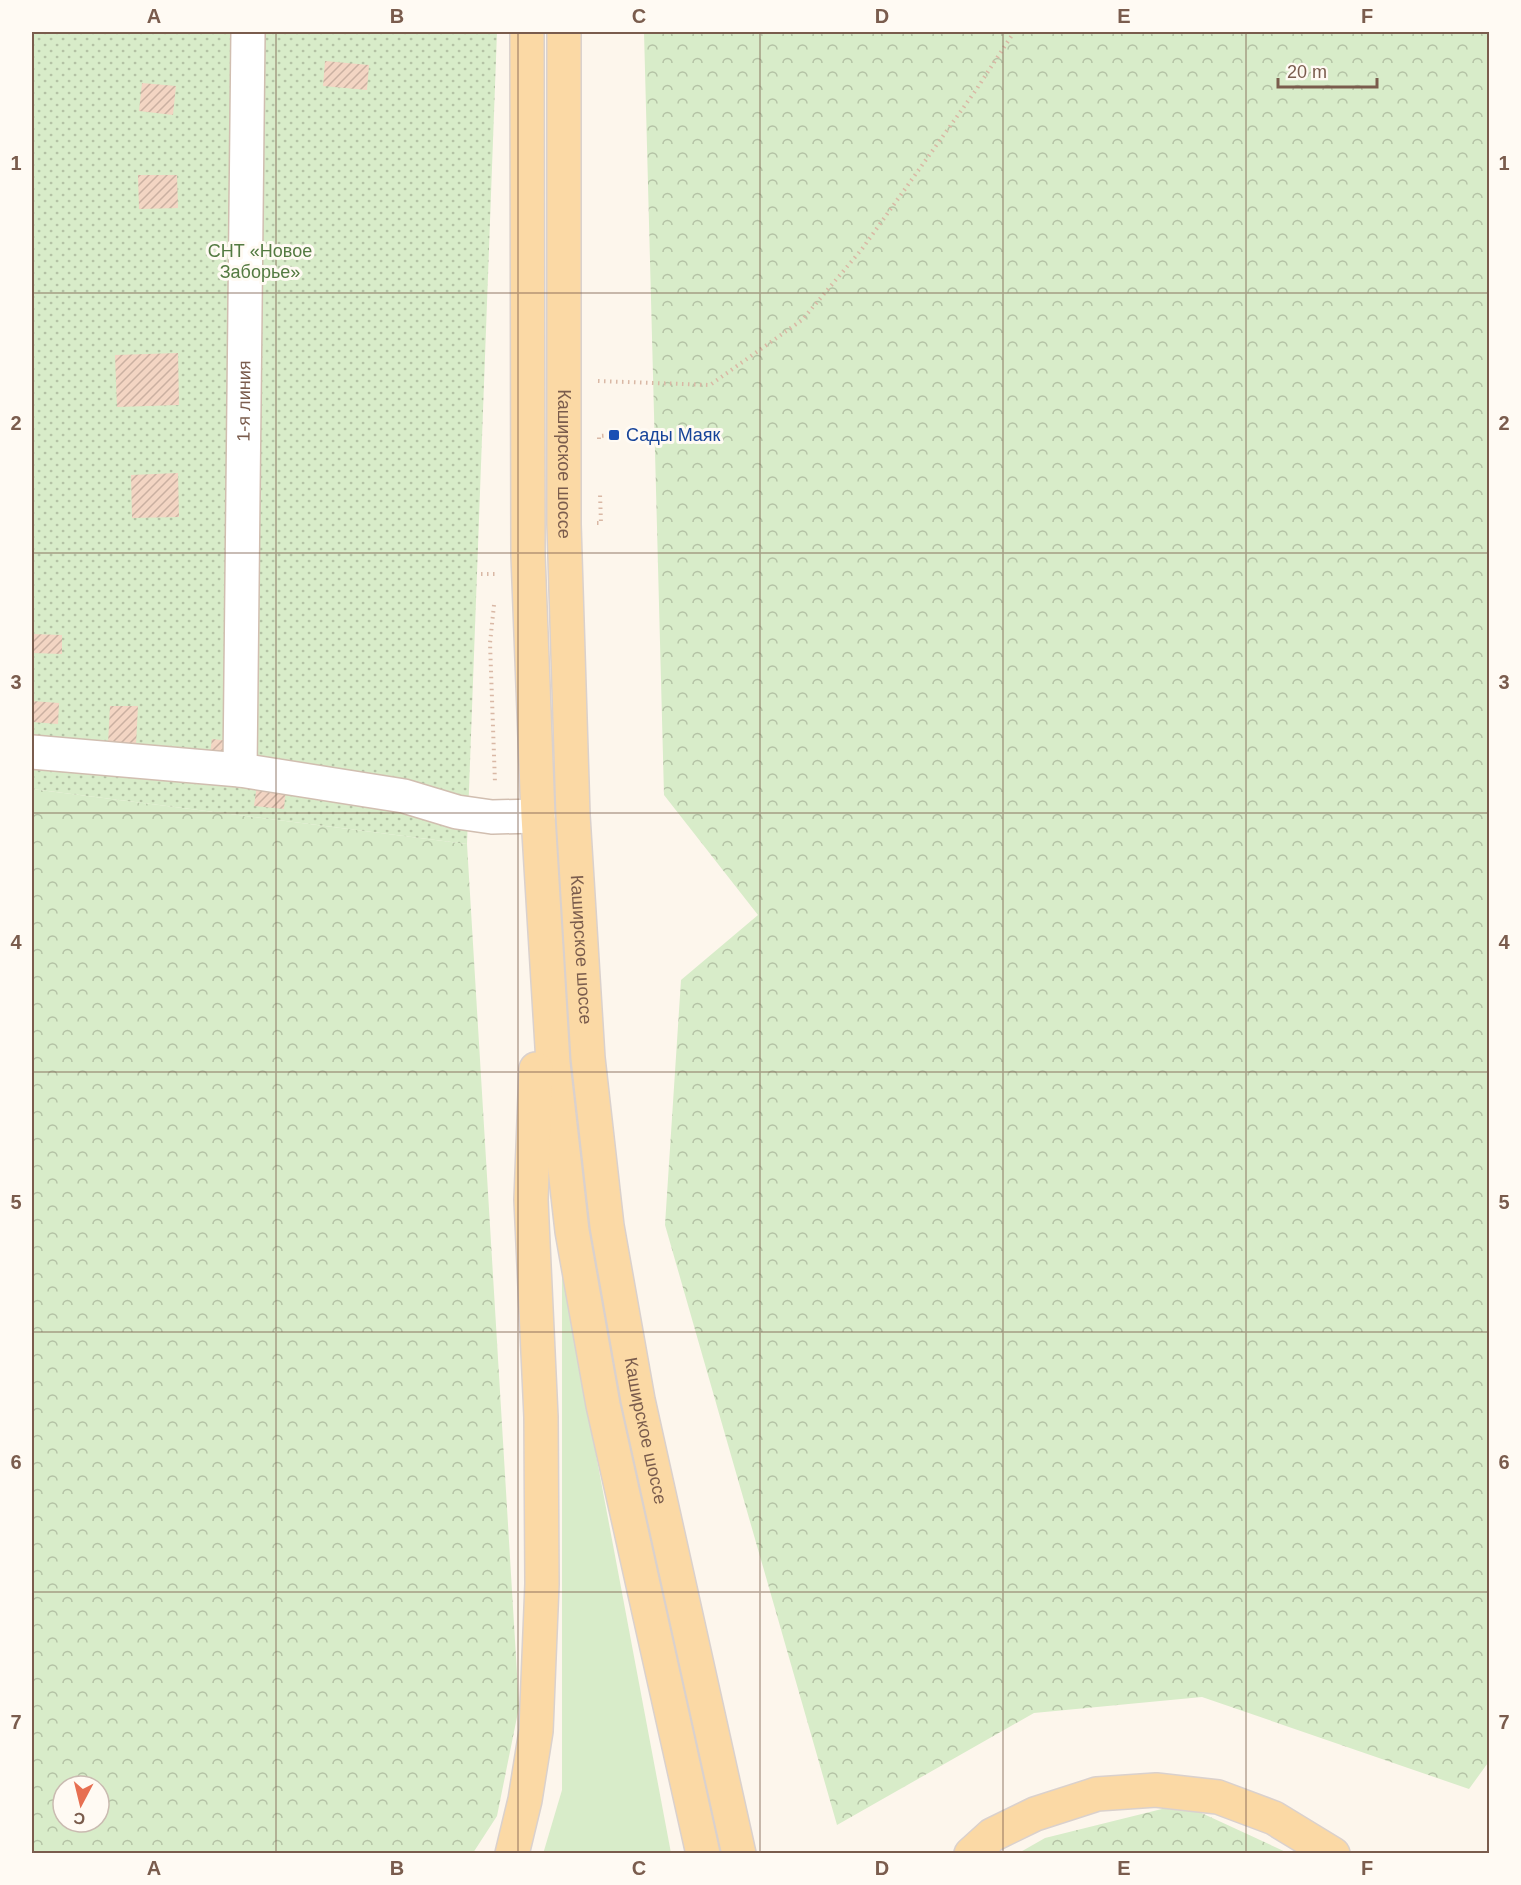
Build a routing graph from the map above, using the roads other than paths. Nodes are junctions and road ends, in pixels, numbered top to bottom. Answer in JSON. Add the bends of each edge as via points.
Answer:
{"nodes":[{"id":1,"x":248,"y":32,"type":"edge"},
{"id":2,"x":527,"y":32,"type":"edge"},
{"id":3,"x":564,"y":32,"type":"edge"},
{"id":4,"x":32,"y":752,"type":"edge"},
{"id":5,"x":240,"y":770,"type":"junction"},
{"id":6,"x":538,"y":816,"type":"junction"},
{"id":7,"x":512,"y":1854,"type":"edge"},
{"id":8,"x":703,"y":1854,"type":"edge"},
{"id":9,"x":739,"y":1854,"type":"edge"},
{"id":10,"x":971,"y":1854,"type":"edge"},
{"id":11,"x":1333,"y":1854,"type":"edge"}],
"edges":[{"from":1,"to":5,"type":"street","name":"1-я линия"},
{"from":2,"to":6,"type":"main road","name":"Каширское шоссе","via":[[527,534]]},
{"from":3,"to":9,"type":"main road","name":"Каширское шоссе","via":[[564,524],[573,815],[588,1058],[607,1226],[638,1400]]},
{"from":4,"to":5,"type":"street"},
{"from":5,"to":6,"type":"street","via":[[404,796],[457,812],[492,817]]},
{"from":6,"to":7,"type":"main road","via":[[531,1200],[541,1417],[542,1584],[536,1731]]},
{"from":6,"to":8,"type":"main road","name":"Каширское шоссе","via":[[553,1063],[572,1231],[603,1405]]},
{"from":10,"to":11,"type":"main road","via":[[992,1835],[1035,1814],[1097,1794],[1156,1790],[1218,1797],[1274,1818]]}]}
